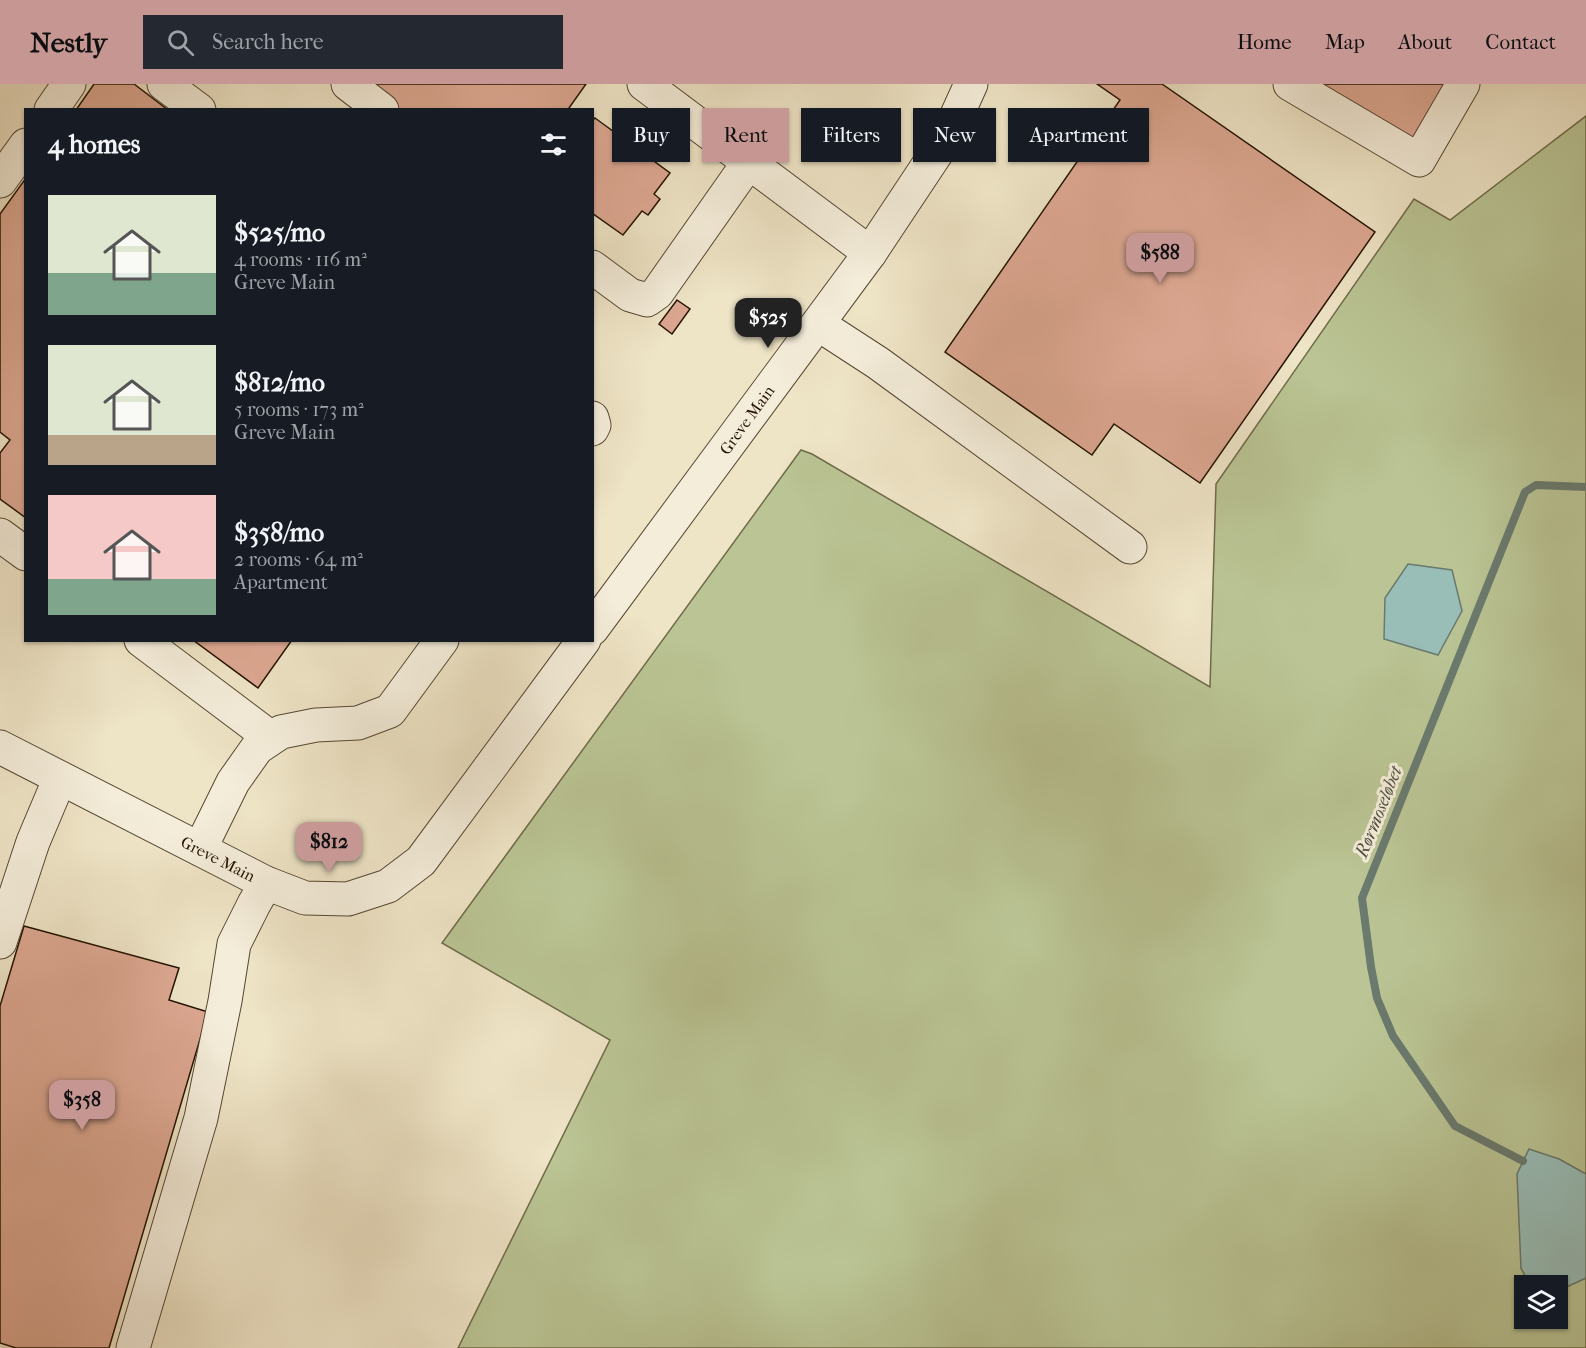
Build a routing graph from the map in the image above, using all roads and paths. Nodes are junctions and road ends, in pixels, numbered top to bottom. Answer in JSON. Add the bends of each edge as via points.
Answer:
{"nodes":[{"id":1,"x":69,"y":84,"type":"edge"},
{"id":2,"x":164,"y":84,"type":"edge"},
{"id":3,"x":348,"y":84,"type":"edge"},
{"id":4,"x":644,"y":84,"type":"edge"},
{"id":5,"x":971,"y":84,"type":"edge"},
{"id":6,"x":1290,"y":84,"type":"edge"},
{"id":7,"x":1463,"y":84,"type":"edge"},
{"id":8,"x":52,"y":108,"type":"edge"},
{"id":9,"x":196,"y":108,"type":"edge"},
{"id":10,"x":379,"y":108,"type":"edge"},
{"id":11,"x":702,"y":127,"type":"edge"},
{"id":12,"x":24,"y":148,"type":"edge"},
{"id":13,"x":749,"y":162,"type":"joint"},
{"id":14,"x":0,"y":181,"type":"edge"},
{"id":15,"x":870,"y":253,"type":"junction"},
{"id":16,"x":594,"y":268,"type":"edge"},
{"id":17,"x":818,"y":324,"type":"junction"},
{"id":18,"x":0,"y":535,"type":"edge"},
{"id":19,"x":1130,"y":548,"type":"dead end"},
{"id":20,"x":24,"y":553,"type":"edge"},
{"id":21,"x":594,"y":626,"type":"edge"},
{"id":22,"x":144,"y":642,"type":"edge"},
{"id":23,"x":441,"y":642,"type":"edge"},
{"id":24,"x":583,"y":642,"type":"edge"},
{"id":25,"x":271,"y":738,"type":"junction"},
{"id":26,"x":0,"y":747,"type":"edge"},
{"id":27,"x":60,"y":778,"type":"junction"},
{"id":28,"x":200,"y":849,"type":"junction"},
{"id":29,"x":266,"y":883,"type":"junction"},
{"id":30,"x":0,"y":942,"type":"edge"},
{"id":31,"x":133,"y":1348,"type":"edge"}],
"edges":[{"from":1,"to":8,"type":"street"},
{"from":2,"to":9,"type":"street"},
{"from":3,"to":10,"type":"street"},
{"from":4,"to":11,"type":"street"},
{"from":5,"to":15,"type":"street","name":"Greve Main","via":[[947,137]]},
{"from":6,"to":7,"type":"street","via":[[1419,160]]},
{"from":12,"to":14,"type":"street"},
{"from":13,"to":15,"type":"street"},
{"from":13,"to":16,"type":"street","via":[[657,292],[647,300],[630,295]]},
{"from":15,"to":17,"type":"street","name":"Greve Main"},
{"from":17,"to":19,"type":"street","via":[[878,363]]},
{"from":17,"to":21,"type":"street","name":"Greve Main"},
{"from":18,"to":20,"type":"street"},
{"from":22,"to":25,"type":"street"},
{"from":23,"to":25,"type":"street","via":[[390,711],[358,723],[316,725]]},
{"from":24,"to":29,"type":"street","name":"Greve Main","via":[[421,861],[388,886],[348,899],[305,898]]},
{"from":25,"to":28,"type":"street","via":[[257,748],[233,783]]},
{"from":26,"to":27,"type":"street","name":"Greve Main"},
{"from":27,"to":28,"type":"street","name":"Greve Main"},
{"from":27,"to":30,"type":"street","via":[[33,842]]},
{"from":28,"to":29,"type":"street","name":"Greve Main"},
{"from":29,"to":31,"type":"street","via":[[234,944],[201,1118]]}]}
